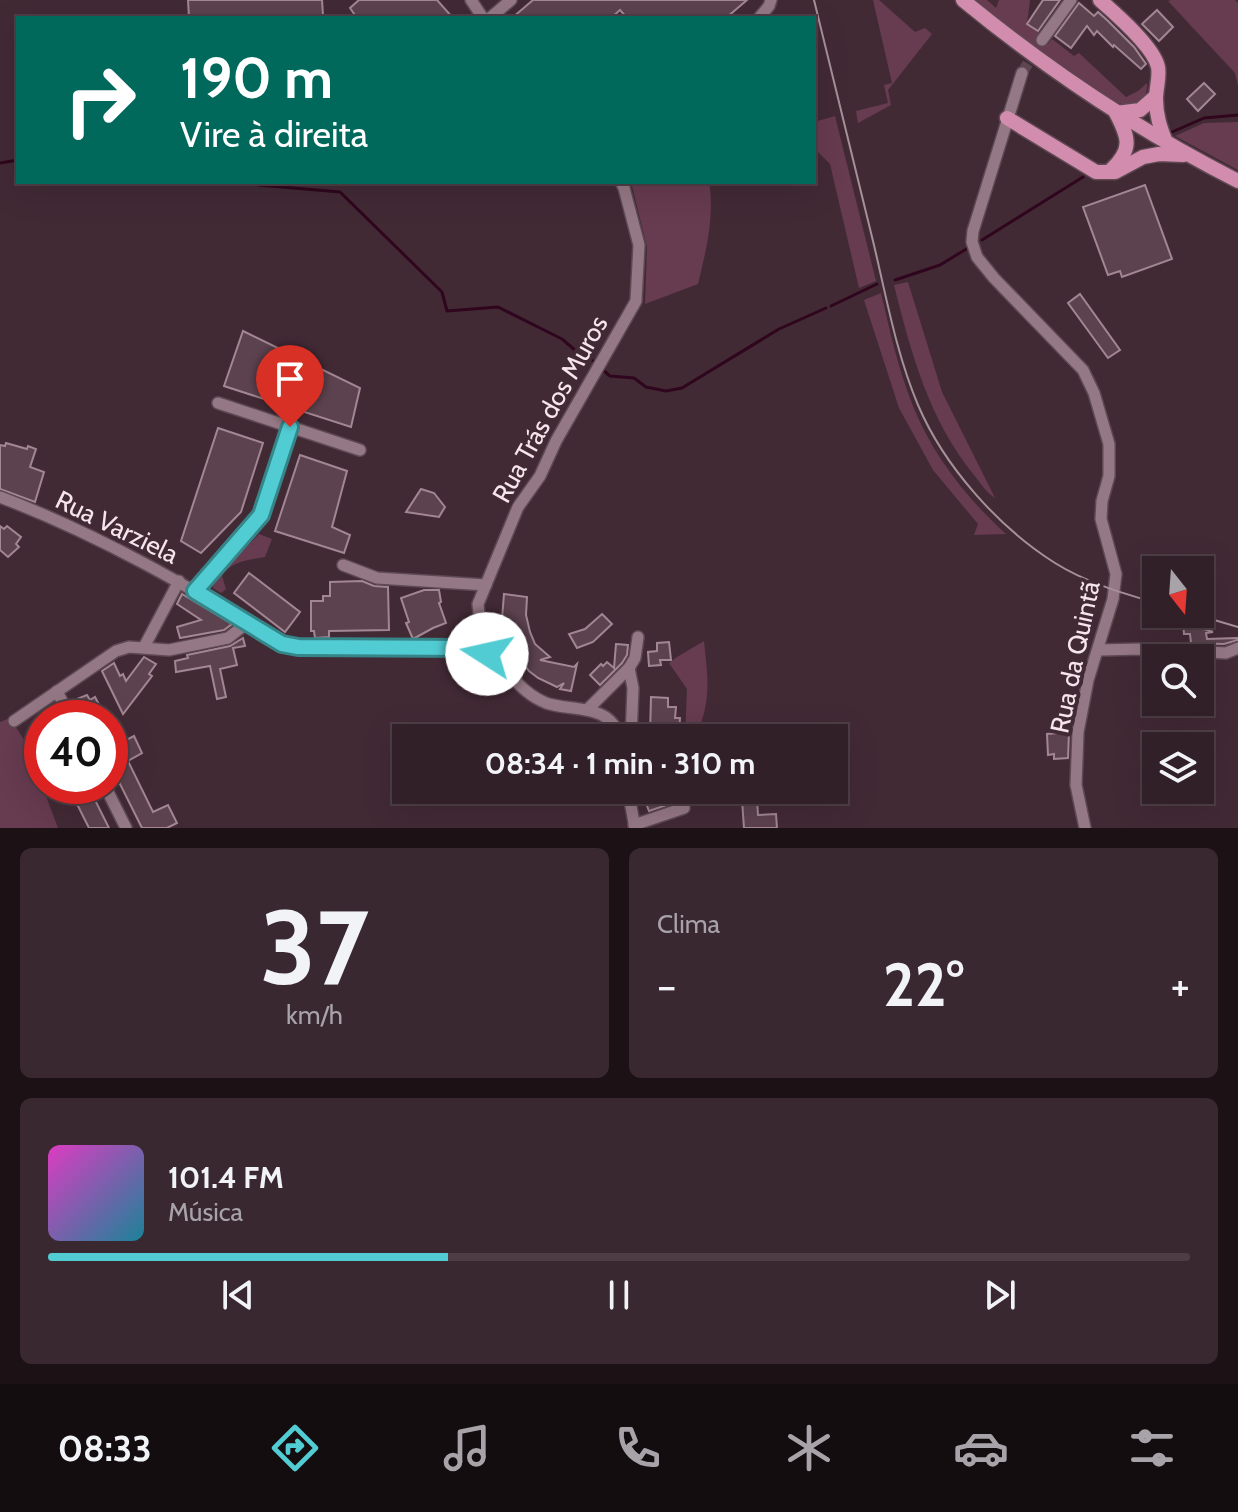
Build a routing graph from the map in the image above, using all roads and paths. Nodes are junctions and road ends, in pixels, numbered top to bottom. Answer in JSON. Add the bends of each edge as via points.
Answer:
{"nodes":[{"id":1,"x":511,"y":0,"type":"edge"},
{"id":2,"x":963,"y":0,"type":"edge"},
{"id":3,"x":1071,"y":0,"type":"edge"},
{"id":4,"x":1100,"y":0,"type":"edge"},
{"id":5,"x":492,"y":16,"type":"edge"},
{"id":6,"x":1042,"y":40,"type":"tunnel mouth"},
{"id":7,"x":1022,"y":73,"type":"tunnel mouth"},
{"id":8,"x":1156,"y":96,"type":"junction"},
{"id":9,"x":1116,"y":113,"type":"junction"},
{"id":10,"x":1007,"y":118,"type":"junction"},
{"id":11,"x":1166,"y":142,"type":"junction"},
{"id":12,"x":1187,"y":155,"type":"junction"},
{"id":13,"x":1107,"y":173,"type":"junction"},
{"id":14,"x":1238,"y":181,"type":"edge"},
{"id":15,"x":622,"y":184,"type":"edge"},
{"id":16,"x":218,"y":403,"type":"dead end"},
{"id":17,"x":290,"y":427,"type":"junction"},
{"id":18,"x":360,"y":450,"type":"dead end"},
{"id":19,"x":0,"y":497,"type":"edge"},
{"id":20,"x":343,"y":565,"type":"dead end"},
{"id":21,"x":179,"y":581,"type":"junction"},
{"id":22,"x":486,"y":585,"type":"junction"},
{"id":23,"x":195,"y":591,"type":"junction"},
{"id":24,"x":247,"y":623,"type":"junction"},
{"id":25,"x":638,"y":637,"type":"dead end"},
{"id":26,"x":144,"y":647,"type":"junction"},
{"id":27,"x":1238,"y":648,"type":"edge"},
{"id":28,"x":1099,"y":650,"type":"junction"},
{"id":29,"x":487,"y":654,"type":"junction"},
{"id":30,"x":629,"y":668,"type":"junction"},
{"id":31,"x":57,"y":691,"type":"junction"},
{"id":32,"x":61,"y":700,"type":"edge"},
{"id":33,"x":587,"y":710,"type":"junction"},
{"id":34,"x":14,"y":721,"type":"dead end"},
{"id":35,"x":613,"y":724,"type":"edge"},
{"id":36,"x":632,"y":724,"type":"edge"},
{"id":37,"x":114,"y":804,"type":"edge"},
{"id":38,"x":631,"y":804,"type":"edge"},
{"id":39,"x":684,"y":808,"type":"dead end"},
{"id":40,"x":635,"y":827,"type":"edge"},
{"id":41,"x":126,"y":828,"type":"edge"},
{"id":42,"x":1085,"y":828,"type":"edge"}],
"edges":[{"from":1,"to":5,"type":"street"},
{"from":2,"to":9,"type":"main road"},
{"from":3,"to":6,"type":"street"},
{"from":4,"to":8,"type":"main road","via":[[1155,57]]},
{"from":7,"to":10,"type":"street","name":"Rua da Quintã"},
{"from":8,"to":9,"type":"main road","via":[[1140,110]]},
{"from":8,"to":11,"type":"main road"},
{"from":9,"to":11,"type":"main road"},
{"from":9,"to":13,"type":"main road","via":[[1128,145]]},
{"from":10,"to":13,"type":"main road","via":[[1087,169]]},
{"from":10,"to":28,"type":"street","name":"Rua da Quintã","via":[[972,242],[994,278],[1083,370],[1102,417],[1109,476],[1101,519],[1116,574]]},
{"from":11,"to":12,"type":"main road"},
{"from":12,"to":13,"type":"main road","via":[[1143,157]]},
{"from":12,"to":14,"type":"main road"},
{"from":15,"to":22,"type":"street","name":"Rua Trás dos Muros","via":[[639,245],[636,301],[518,507]]},
{"from":16,"to":17,"type":"street"},
{"from":17,"to":18,"type":"street"},
{"from":17,"to":23,"type":"street","via":[[261,515]]},
{"from":19,"to":21,"type":"street","name":"Rua Varziela"},
{"from":20,"to":22,"type":"street","via":[[377,578]]},
{"from":21,"to":23,"type":"street","name":"Rua Varziela"},
{"from":21,"to":26,"type":"street"},
{"from":22,"to":29,"type":"street","name":"Rua Trás dos Muros","via":[[478,604]]},
{"from":23,"to":24,"type":"street","name":"Rua Varziela"},
{"from":24,"to":26,"type":"street","via":[[228,638],[169,650]]},
{"from":24,"to":29,"type":"street","name":"Rua Varziela","via":[[282,644],[298,647],[471,648]]},
{"from":25,"to":30,"type":"street"},
{"from":26,"to":31,"type":"street","via":[[116,651]]},
{"from":27,"to":28,"type":"street","via":[[1226,653]]},
{"from":28,"to":42,"type":"street","name":"Rua da Quintã","via":[[1078,732],[1076,785]]},
{"from":29,"to":33,"type":"street","via":[[520,688],[543,702]]},
{"from":30,"to":33,"type":"street"},
{"from":30,"to":36,"type":"street"},
{"from":31,"to":32,"type":"street"},
{"from":31,"to":34,"type":"street"},
{"from":33,"to":35,"type":"street"},
{"from":37,"to":41,"type":"street"},
{"from":38,"to":40,"type":"street"},
{"from":39,"to":40,"type":"street"}]}
